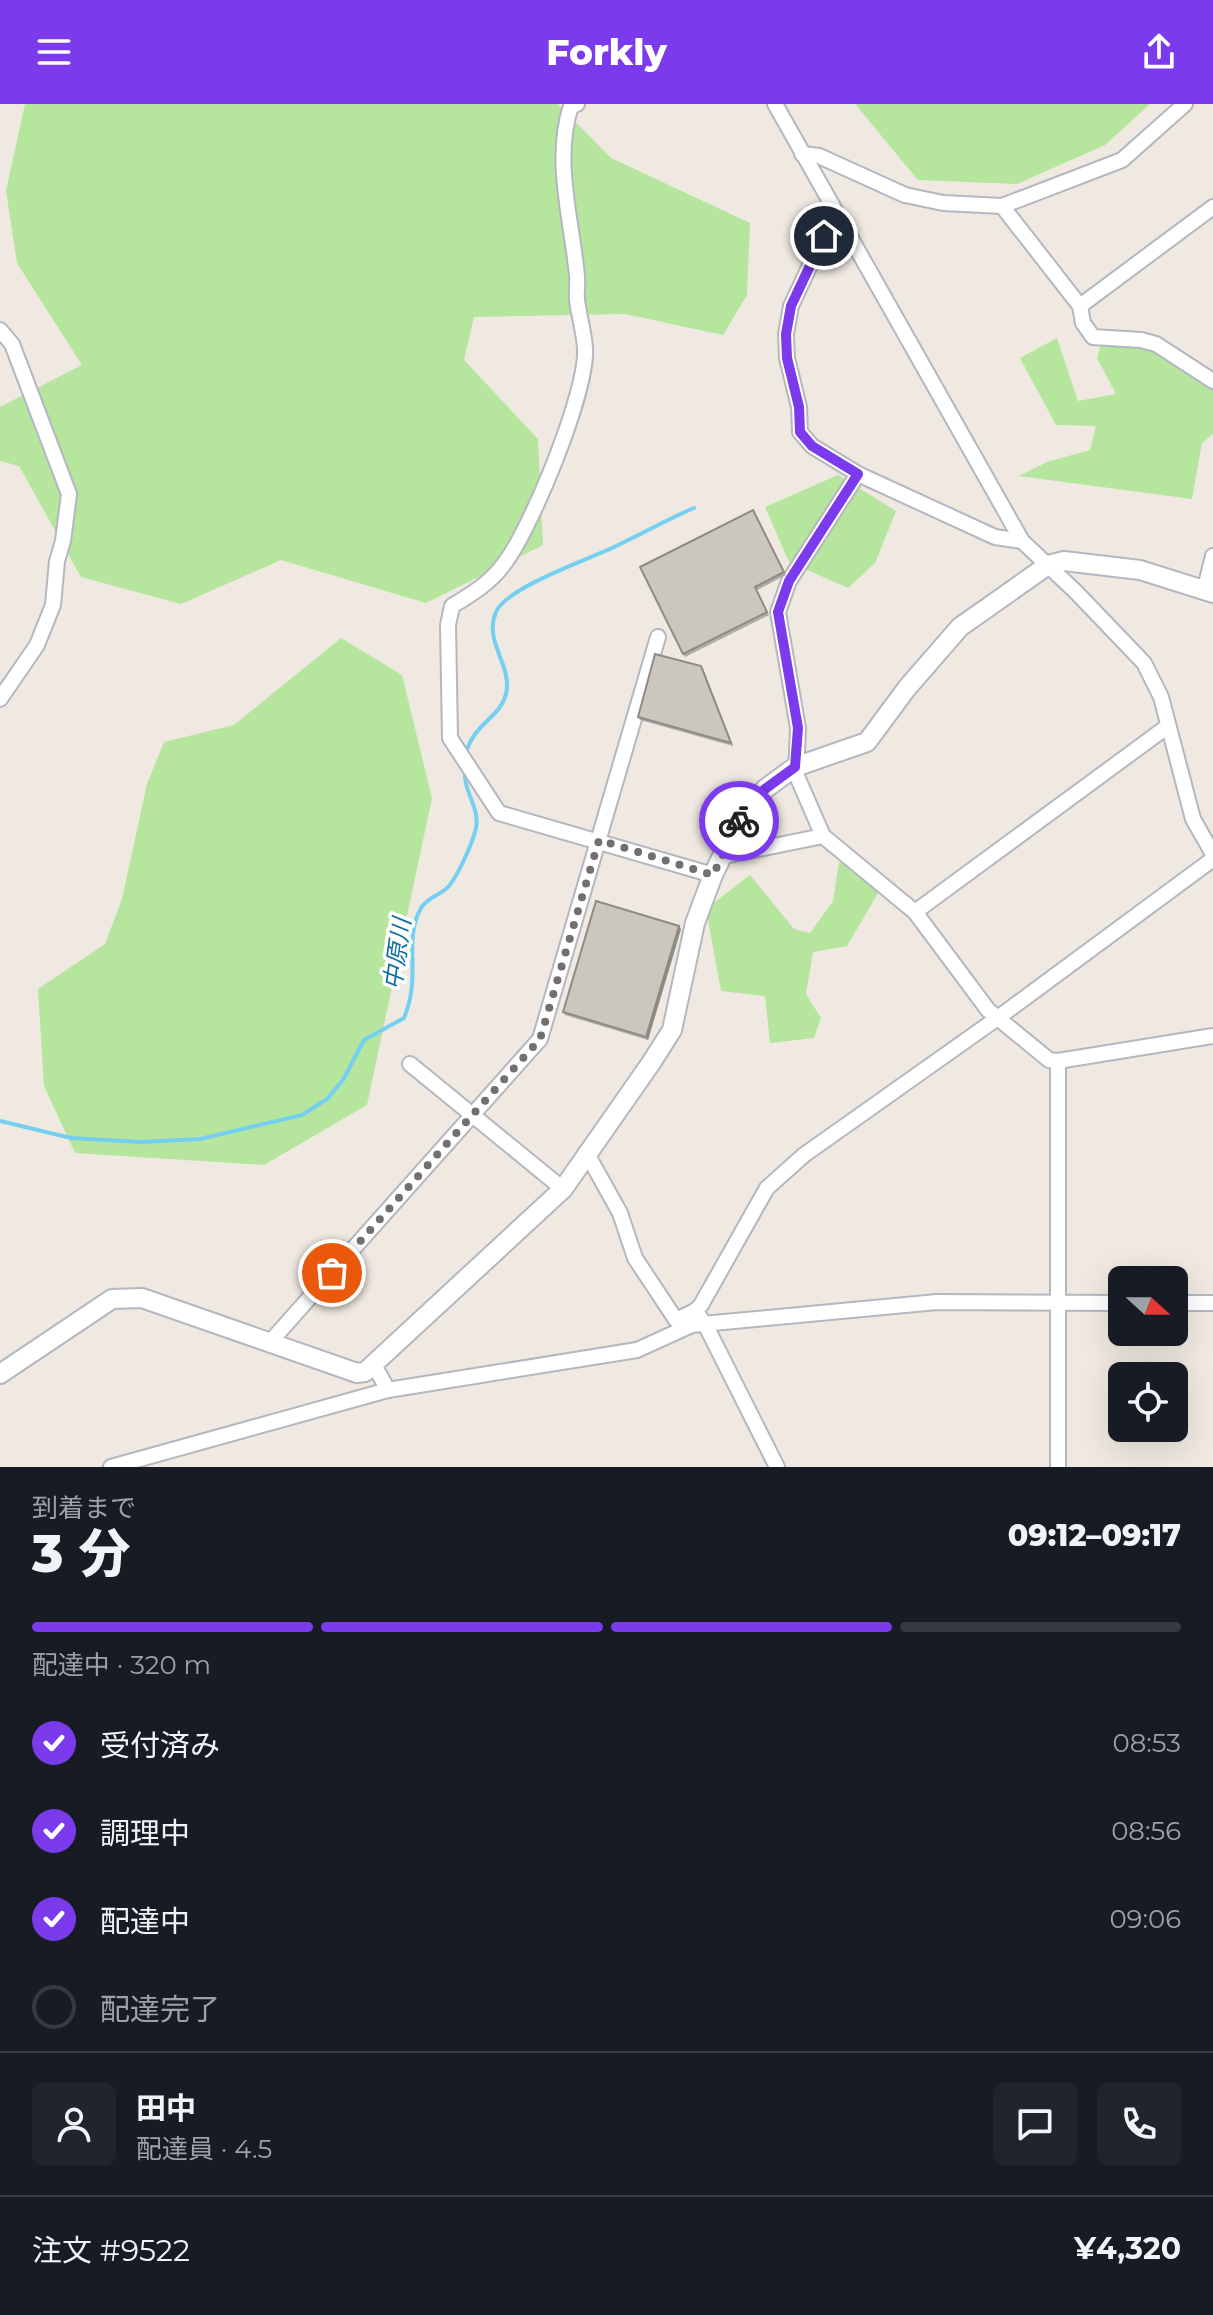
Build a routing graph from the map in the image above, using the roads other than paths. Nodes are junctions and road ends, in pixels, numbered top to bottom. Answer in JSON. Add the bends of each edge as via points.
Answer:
{"nodes":[{"id":1,"x":577,"y":104,"type":"edge"},
{"id":2,"x":775,"y":104,"type":"edge"},
{"id":3,"x":1185,"y":104,"type":"edge"},
{"id":4,"x":802,"y":154,"type":"junction"},
{"id":5,"x":1002,"y":206,"type":"junction"},
{"id":6,"x":1213,"y":207,"type":"edge"},
{"id":7,"x":835,"y":212,"type":"junction"},
{"id":8,"x":1080,"y":306,"type":"junction"},
{"id":9,"x":0,"y":330,"type":"edge"},
{"id":10,"x":1213,"y":381,"type":"edge"},
{"id":11,"x":858,"y":474,"type":"junction"},
{"id":12,"x":1022,"y":541,"type":"junction"},
{"id":13,"x":1213,"y":556,"type":"edge"},
{"id":14,"x":1048,"y":565,"type":"junction"},
{"id":15,"x":1209,"y":592,"type":"edge"},
{"id":16,"x":658,"y":637,"type":"dead end"},
{"id":17,"x":0,"y":699,"type":"edge"},
{"id":18,"x":1168,"y":726,"type":"junction"},
{"id":19,"x":795,"y":767,"type":"junction"},
{"id":20,"x":823,"y":836,"type":"junction"},
{"id":21,"x":599,"y":840,"type":"junction"},
{"id":22,"x":724,"y":856,"type":"junction"},
{"id":23,"x":1213,"y":857,"type":"edge"},
{"id":24,"x":713,"y":875,"type":"junction"},
{"id":25,"x":915,"y":912,"type":"junction"},
{"id":26,"x":999,"y":1017,"type":"junction"},
{"id":27,"x":1213,"y":1036,"type":"edge"},
{"id":28,"x":1058,"y":1061,"type":"junction"},
{"id":29,"x":410,"y":1064,"type":"dead end"},
{"id":30,"x":473,"y":1116,"type":"junction"},
{"id":31,"x":586,"y":1152,"type":"junction"},
{"id":32,"x":563,"y":1189,"type":"junction"},
{"id":33,"x":1057,"y":1303,"type":"junction"},
{"id":34,"x":1108,"y":1303,"type":"edge"},
{"id":35,"x":1188,"y":1303,"type":"edge"},
{"id":36,"x":1213,"y":1303,"type":"edge"},
{"id":37,"x":695,"y":1311,"type":"junction"},
{"id":38,"x":705,"y":1324,"type":"junction"},
{"id":39,"x":271,"y":1341,"type":"junction"},
{"id":40,"x":374,"y":1365,"type":"junction"},
{"id":41,"x":0,"y":1374,"type":"edge"},
{"id":42,"x":388,"y":1390,"type":"junction"},
{"id":43,"x":111,"y":1467,"type":"edge"},
{"id":44,"x":777,"y":1467,"type":"edge"},
{"id":45,"x":1058,"y":1467,"type":"edge"}],
"edges":[{"from":1,"to":21,"type":"street","via":[[571,106],[564,128],[586,350],[583,372],[538,502],[506,563],[488,584],[452,606],[450,738],[499,813]]},
{"from":2,"to":4,"type":"street"},
{"from":3,"to":5,"type":"street","via":[[1122,160]]},
{"from":4,"to":5,"type":"street","via":[[819,156],[905,195]]},
{"from":4,"to":7,"type":"street"},
{"from":5,"to":8,"type":"street"},
{"from":6,"to":8,"type":"street"},
{"from":7,"to":11,"type":"street","via":[[791,306],[787,358],[800,432],[812,446]]},
{"from":7,"to":12,"type":"street"},
{"from":8,"to":10,"type":"street","via":[[1093,337],[1156,344]]},
{"from":9,"to":17,"type":"street","via":[[12,344],[69,494],[53,605],[37,645]]},
{"from":11,"to":12,"type":"street","via":[[995,537]]},
{"from":11,"to":19,"type":"street","via":[[789,581],[778,612],[798,728]]},
{"from":12,"to":14,"type":"street"},
{"from":13,"to":15,"type":"street"},
{"from":14,"to":15,"type":"street","via":[[1064,561],[1140,570]]},
{"from":14,"to":18,"type":"street","via":[[1144,663]]},
{"from":14,"to":19,"type":"street","via":[[960,627],[867,742]]},
{"from":16,"to":21,"type":"street"},
{"from":18,"to":23,"type":"street","via":[[1193,819]]},
{"from":18,"to":25,"type":"street"},
{"from":19,"to":20,"type":"street"},
{"from":19,"to":22,"type":"street","via":[[765,789],[738,823]]},
{"from":20,"to":22,"type":"street"},
{"from":20,"to":25,"type":"street"},
{"from":21,"to":24,"type":"street"},
{"from":21,"to":30,"type":"street","via":[[540,1039]]},
{"from":22,"to":24,"type":"street"},
{"from":23,"to":26,"type":"street"},
{"from":24,"to":31,"type":"street","via":[[695,923],[672,1030]]},
{"from":25,"to":26,"type":"street","via":[[988,1010]]},
{"from":26,"to":28,"type":"street","via":[[1049,1060]]},
{"from":26,"to":37,"type":"street","via":[[804,1155],[767,1188]]},
{"from":27,"to":28,"type":"street"},
{"from":28,"to":33,"type":"street"},
{"from":29,"to":30,"type":"street"},
{"from":30,"to":32,"type":"street"},
{"from":30,"to":39,"type":"street"},
{"from":31,"to":32,"type":"street"},
{"from":31,"to":37,"type":"street","via":[[620,1213],[635,1258],[676,1320]]},
{"from":32,"to":40,"type":"street"},
{"from":33,"to":34,"type":"street"},
{"from":33,"to":38,"type":"street","via":[[937,1302]]},
{"from":33,"to":45,"type":"street"},
{"from":35,"to":36,"type":"street"},
{"from":37,"to":38,"type":"street"},
{"from":38,"to":42,"type":"street","via":[[637,1350]]},
{"from":38,"to":44,"type":"street"},
{"from":39,"to":40,"type":"street","via":[[357,1373]]},
{"from":39,"to":41,"type":"street","via":[[142,1298],[112,1299]]},
{"from":40,"to":42,"type":"street"},
{"from":42,"to":43,"type":"street"}]}
